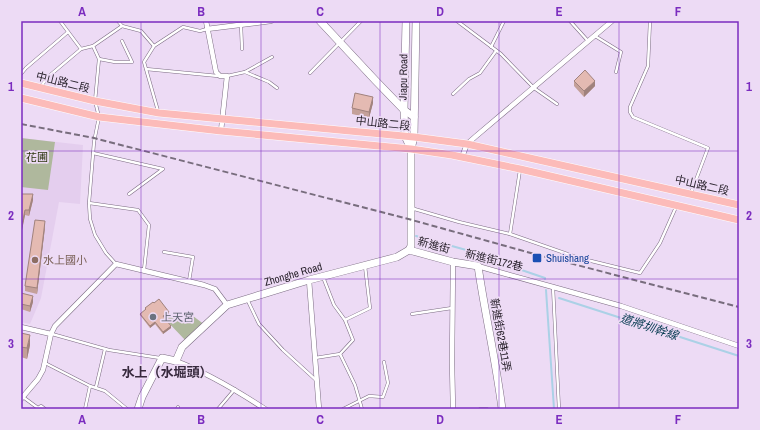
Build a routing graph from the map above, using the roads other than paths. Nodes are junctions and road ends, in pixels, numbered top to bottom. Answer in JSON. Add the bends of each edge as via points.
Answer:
{"nodes":[{"id":1,"x":60,"y":21,"type":"edge"},
{"id":2,"x":118,"y":21,"type":"edge"},
{"id":3,"x":206,"y":21,"type":"edge"},
{"id":4,"x":272,"y":21,"type":"edge"},
{"id":5,"x":320,"y":21,"type":"edge"},
{"id":6,"x":362,"y":21,"type":"edge"},
{"id":7,"x":406,"y":21,"type":"edge"},
{"id":8,"x":416,"y":21,"type":"edge"},
{"id":9,"x":457,"y":21,"type":"edge"},
{"id":10,"x":504,"y":21,"type":"edge"},
{"id":11,"x":570,"y":21,"type":"edge"},
{"id":12,"x":612,"y":21,"type":"edge"},
{"id":13,"x":650,"y":21,"type":"edge"},
{"id":14,"x":241,"y":24,"type":"junction"},
{"id":15,"x":122,"y":26,"type":"junction"},
{"id":16,"x":207,"y":29,"type":"junction"},
{"id":17,"x":68,"y":32,"type":"junction"},
{"id":18,"x":595,"y":36,"type":"junction"},
{"id":19,"x":122,"y":41,"type":"dead end"},
{"id":20,"x":339,"y":42,"type":"junction"},
{"id":21,"x":588,"y":42,"type":"junction"},
{"id":22,"x":93,"y":46,"type":"junction"},
{"id":23,"x":154,"y":46,"type":"junction"},
{"id":24,"x":491,"y":47,"type":"junction"},
{"id":25,"x":81,"y":49,"type":"junction"},
{"id":26,"x":242,"y":50,"type":"dead end"},
{"id":27,"x":496,"y":51,"type":"junction"},
{"id":28,"x":272,"y":57,"type":"dead end"},
{"id":29,"x":99,"y":59,"type":"junction"},
{"id":30,"x":146,"y":69,"type":"junction"},
{"id":31,"x":245,"y":72,"type":"junction"},
{"id":32,"x":616,"y":72,"type":"dead end"},
{"id":33,"x":21,"y":74,"type":"edge"},
{"id":34,"x":310,"y":74,"type":"dead end"},
{"id":35,"x":220,"y":76,"type":"junction"},
{"id":36,"x":227,"y":76,"type":"junction"},
{"id":37,"x":21,"y":83,"type":"edge"},
{"id":38,"x":40,"y":88,"type":"junction"},
{"id":39,"x":278,"y":88,"type":"dead end"},
{"id":40,"x":534,"y":88,"type":"junction"},
{"id":41,"x":453,"y":94,"type":"dead end"},
{"id":42,"x":21,"y":98,"type":"edge"},
{"id":43,"x":95,"y":102,"type":"junction"},
{"id":44,"x":557,"y":104,"type":"dead end"},
{"id":45,"x":404,"y":110,"type":"junction"},
{"id":46,"x":159,"y":113,"type":"junction"},
{"id":47,"x":99,"y":117,"type":"junction"},
{"id":48,"x":414,"y":117,"type":"junction"},
{"id":49,"x":222,"y":118,"type":"junction"},
{"id":50,"x":220,"y":132,"type":"junction"},
{"id":51,"x":405,"y":136,"type":"junction"},
{"id":52,"x":414,"y":137,"type":"junction"},
{"id":53,"x":467,"y":144,"type":"junction"},
{"id":54,"x":412,"y":149,"type":"junction"},
{"id":55,"x":93,"y":153,"type":"junction"},
{"id":56,"x":462,"y":157,"type":"junction"},
{"id":57,"x":520,"y":169,"type":"junction"},
{"id":58,"x":680,"y":192,"type":"junction"},
{"id":59,"x":129,"y":194,"type":"dead end"},
{"id":60,"x":691,"y":194,"type":"junction"},
{"id":61,"x":89,"y":203,"type":"junction"},
{"id":62,"x":739,"y":205,"type":"edge"},
{"id":63,"x":676,"y":206,"type":"junction"},
{"id":64,"x":411,"y":208,"type":"junction"},
{"id":65,"x":739,"y":220,"type":"edge"},
{"id":66,"x":510,"y":234,"type":"junction"},
{"id":67,"x":409,"y":250,"type":"junction"},
{"id":68,"x":164,"y":252,"type":"dead end"},
{"id":69,"x":453,"y":262,"type":"junction"},
{"id":70,"x":116,"y":264,"type":"junction"},
{"id":71,"x":365,"y":265,"type":"junction"},
{"id":72,"x":478,"y":266,"type":"junction"},
{"id":73,"x":144,"y":270,"type":"junction"},
{"id":74,"x":323,"y":276,"type":"junction"},
{"id":75,"x":310,"y":280,"type":"junction"},
{"id":76,"x":189,"y":281,"type":"junction"},
{"id":77,"x":553,"y":287,"type":"junction"},
{"id":78,"x":246,"y":299,"type":"junction"},
{"id":79,"x":227,"y":305,"type":"junction"},
{"id":80,"x":453,"y":308,"type":"junction"},
{"id":81,"x":412,"y":314,"type":"dead end"},
{"id":82,"x":345,"y":320,"type":"junction"},
{"id":83,"x":21,"y":327,"type":"edge"},
{"id":84,"x":51,"y":334,"type":"junction"},
{"id":85,"x":739,"y":346,"type":"edge"},
{"id":86,"x":105,"y":349,"type":"junction"},
{"id":87,"x":340,"y":354,"type":"junction"},
{"id":88,"x":162,"y":358,"type":"junction"},
{"id":89,"x":316,"y":358,"type":"junction"},
{"id":90,"x":176,"y":361,"type":"junction"},
{"id":91,"x":384,"y":362,"type":"dead end"},
{"id":92,"x":45,"y":363,"type":"junction"},
{"id":93,"x":317,"y":382,"type":"junction"},
{"id":94,"x":90,"y":386,"type":"junction"},
{"id":95,"x":96,"y":387,"type":"junction"},
{"id":96,"x":235,"y":389,"type":"junction"},
{"id":97,"x":22,"y":398,"type":"edge"},
{"id":98,"x":360,"y":401,"type":"junction"},
{"id":99,"x":45,"y":409,"type":"edge"},
{"id":100,"x":85,"y":409,"type":"edge"},
{"id":101,"x":127,"y":409,"type":"edge"},
{"id":102,"x":138,"y":409,"type":"edge"},
{"id":103,"x":218,"y":409,"type":"edge"},
{"id":104,"x":265,"y":409,"type":"edge"},
{"id":105,"x":319,"y":409,"type":"edge"},
{"id":106,"x":343,"y":409,"type":"edge"},
{"id":107,"x":362,"y":409,"type":"edge"},
{"id":108,"x":453,"y":409,"type":"edge"},
{"id":109,"x":480,"y":409,"type":"edge"},
{"id":110,"x":487,"y":409,"type":"edge"},
{"id":111,"x":502,"y":409,"type":"edge"},
{"id":112,"x":559,"y":409,"type":"edge"}],
"edges":[{"from":1,"to":17,"type":"lane"},
{"from":2,"to":15,"type":"lane"},
{"from":3,"to":16,"type":"street"},
{"from":4,"to":14,"type":"street"},
{"from":5,"to":20,"type":"street"},
{"from":6,"to":20,"type":"lane"},
{"from":7,"to":45,"type":"street","name":"Jiapu Road"},
{"from":8,"to":48,"type":"street","name":"Jiapu Road"},
{"from":9,"to":24,"type":"lane"},
{"from":10,"to":24,"type":"lane"},
{"from":11,"to":21,"type":"lane"},
{"from":12,"to":18,"type":"street"},
{"from":13,"to":60,"type":"lane","via":[[648,66],[630,112],[633,117],[708,148]]},
{"from":14,"to":16,"type":"street"},
{"from":14,"to":26,"type":"lane"},
{"from":15,"to":22,"type":"lane"},
{"from":15,"to":23,"type":"lane","via":[[141,31]]},
{"from":16,"to":23,"type":"lane","via":[[200,31],[183,27]]},
{"from":16,"to":35,"type":"street","via":[[216,72]]},
{"from":17,"to":25,"type":"lane"},
{"from":17,"to":33,"type":"lane"},
{"from":18,"to":21,"type":"street"},
{"from":18,"to":32,"type":"lane","via":[[621,52]]},
{"from":19,"to":29,"type":"lane","via":[[132,62]]},
{"from":20,"to":34,"type":"lane"},
{"from":20,"to":45,"type":"street"},
{"from":21,"to":40,"type":"street"},
{"from":22,"to":25,"type":"lane"},
{"from":22,"to":29,"type":"lane"},
{"from":23,"to":30,"type":"lane","via":[[144,62]]},
{"from":24,"to":27,"type":"lane"},
{"from":25,"to":38,"type":"lane","via":[[49,76]]},
{"from":27,"to":40,"type":"lane"},
{"from":27,"to":41,"type":"lane","via":[[480,73],[469,79]]},
{"from":28,"to":31,"type":"lane"},
{"from":29,"to":43,"type":"lane"},
{"from":30,"to":35,"type":"lane"},
{"from":30,"to":46,"type":"lane"},
{"from":31,"to":36,"type":"lane"},
{"from":31,"to":39,"type":"lane"},
{"from":35,"to":36,"type":"street"},
{"from":36,"to":49,"type":"street"},
{"from":37,"to":38,"type":"main road","name":"中山路二段"},
{"from":38,"to":43,"type":"main road","name":"中山路二段"},
{"from":40,"to":44,"type":"lane"},
{"from":40,"to":53,"type":"street"},
{"from":42,"to":47,"type":"main road","name":"中山路二段"},
{"from":43,"to":46,"type":"main road","name":"中山路二段"},
{"from":43,"to":47,"type":"lane"},
{"from":45,"to":48,"type":"street"},
{"from":45,"to":51,"type":"street","name":"Jiapu Road"},
{"from":46,"to":49,"type":"main road","name":"中山路二段"},
{"from":47,"to":50,"type":"main road","name":"中山路二段"},
{"from":47,"to":55,"type":"lane"},
{"from":48,"to":52,"type":"street","name":"Jiapu Road"},
{"from":49,"to":50,"type":"street"},
{"from":49,"to":51,"type":"main road","name":"中山路二段"},
{"from":50,"to":54,"type":"main road","name":"中山路二段"},
{"from":51,"to":52,"type":"main road","name":"中山路二段"},
{"from":51,"to":54,"type":"street","name":"Jiapu Road"},
{"from":52,"to":53,"type":"main road","name":"中山路二段"},
{"from":52,"to":54,"type":"street","name":"Jiapu Road"},
{"from":53,"to":56,"type":"street"},
{"from":53,"to":58,"type":"main road","name":"中山路二段"},
{"from":54,"to":56,"type":"main road","name":"中山路二段"},
{"from":54,"to":64,"type":"street"},
{"from":55,"to":59,"type":"lane","via":[[163,169]]},
{"from":55,"to":61,"type":"lane"},
{"from":56,"to":57,"type":"main road","name":"中山路二段"},
{"from":57,"to":63,"type":"main road","name":"中山路二段"},
{"from":57,"to":66,"type":"lane"},
{"from":58,"to":60,"type":"main road","name":"中山路二段"},
{"from":58,"to":63,"type":"main road"},
{"from":60,"to":62,"type":"main road","name":"中山路二段"},
{"from":61,"to":70,"type":"lane","via":[[95,235]]},
{"from":61,"to":73,"type":"lane","via":[[138,210],[149,225]]},
{"from":63,"to":65,"type":"main road","name":"中山路二段"},
{"from":63,"to":66,"type":"lane","via":[[660,243],[640,273],[579,258]]},
{"from":64,"to":66,"type":"lane"},
{"from":64,"to":67,"type":"street"},
{"from":67,"to":69,"type":"street","name":"新進街"},
{"from":67,"to":71,"type":"street","name":"Zhonghe Road","via":[[397,257]]},
{"from":68,"to":76,"type":"lane","via":[[193,257]]},
{"from":69,"to":72,"type":"street","name":"新進街172巷"},
{"from":69,"to":80,"type":"street"},
{"from":70,"to":73,"type":"street"},
{"from":70,"to":84,"type":"street","via":[[55,326]]},
{"from":71,"to":74,"type":"street","name":"Zhonghe Road"},
{"from":71,"to":82,"type":"lane","via":[[370,308]]},
{"from":72,"to":77,"type":"street","name":"新進街172巷"},
{"from":72,"to":111,"type":"street","name":"新進街62巷11弄"},
{"from":73,"to":76,"type":"street"},
{"from":74,"to":75,"type":"street","name":"Zhonghe Road"},
{"from":74,"to":82,"type":"lane","via":[[334,306]]},
{"from":75,"to":78,"type":"street","name":"Zhonghe Road"},
{"from":75,"to":89,"type":"street"},
{"from":76,"to":79,"type":"street","via":[[215,289]]},
{"from":77,"to":85,"type":"street","name":"新進街172巷","via":[[621,306]]},
{"from":77,"to":112,"type":"lane"},
{"from":78,"to":79,"type":"street","name":"Zhonghe Road"},
{"from":78,"to":93,"type":"lane","via":[[259,324]]},
{"from":79,"to":90,"type":"street","name":"Zhonghe Road","via":[[182,347]]},
{"from":80,"to":81,"type":"lane"},
{"from":80,"to":108,"type":"street"},
{"from":82,"to":87,"type":"lane","via":[[352,340]]},
{"from":83,"to":84,"type":"street"},
{"from":84,"to":86,"type":"lane"},
{"from":84,"to":92,"type":"street"},
{"from":86,"to":88,"type":"lane"},
{"from":86,"to":95,"type":"lane"},
{"from":87,"to":89,"type":"lane"},
{"from":87,"to":98,"type":"lane"},
{"from":88,"to":90,"type":"street"},
{"from":88,"to":102,"type":"street"},
{"from":89,"to":93,"type":"street"},
{"from":90,"to":96,"type":"street"},
{"from":91,"to":98,"type":"lane","via":[[388,383],[383,397],[369,396]]},
{"from":92,"to":94,"type":"lane"},
{"from":92,"to":97,"type":"street","via":[[38,379]]},
{"from":93,"to":105,"type":"street"},
{"from":94,"to":95,"type":"lane"},
{"from":94,"to":100,"type":"lane"},
{"from":95,"to":101,"type":"lane"},
{"from":96,"to":103,"type":"lane"},
{"from":96,"to":104,"type":"street"},
{"from":97,"to":99,"type":"lane","via":[[38,408],[41,406]]},
{"from":98,"to":106,"type":"lane"},
{"from":98,"to":107,"type":"lane"},
{"from":109,"to":110,"type":"lane"}]}
